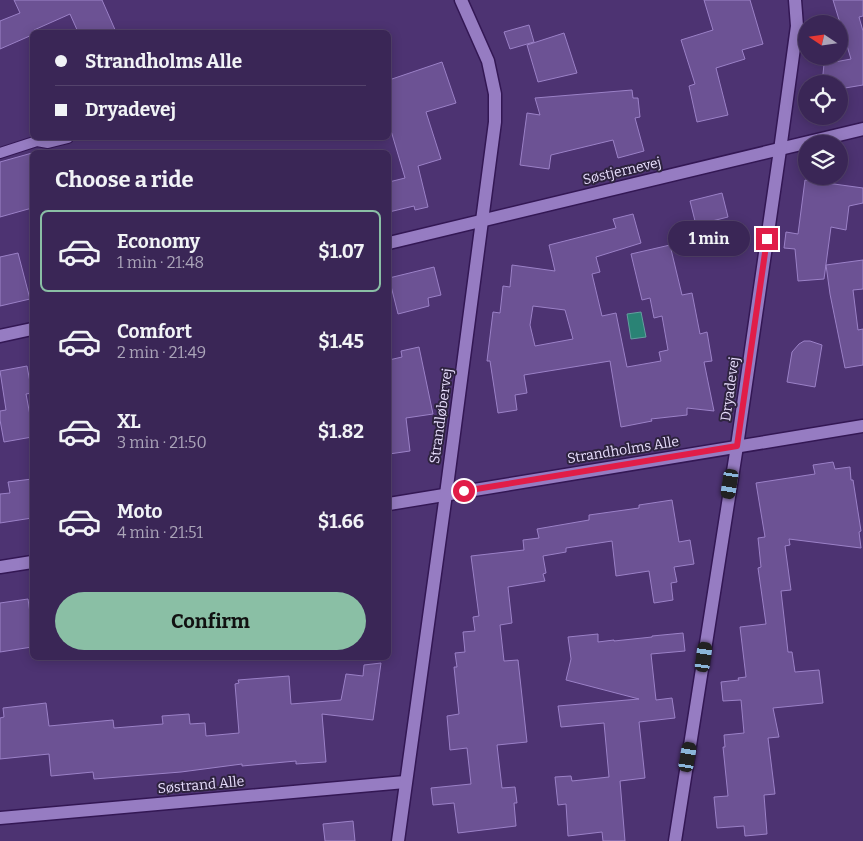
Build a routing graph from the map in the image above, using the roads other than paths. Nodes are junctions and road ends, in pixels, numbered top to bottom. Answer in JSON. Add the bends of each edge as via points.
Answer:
{"nodes":[{"id":1,"x":461,"y":0,"type":"edge"},
{"id":2,"x":795,"y":0,"type":"edge"},
{"id":3,"x":863,"y":129,"type":"edge"},
{"id":4,"x":60,"y":140,"type":"edge"},
{"id":5,"x":780,"y":150,"type":"junction"},
{"id":6,"x":0,"y":153,"type":"edge"},
{"id":7,"x":482,"y":220,"type":"junction"},
{"id":8,"x":391,"y":243,"type":"edge"},
{"id":9,"x":30,"y":329,"type":"edge"},
{"id":10,"x":0,"y":336,"type":"edge"},
{"id":11,"x":863,"y":426,"type":"edge"},
{"id":12,"x":737,"y":446,"type":"junction"},
{"id":13,"x":446,"y":494,"type":"junction"},
{"id":14,"x":391,"y":504,"type":"edge"},
{"id":15,"x":30,"y":562,"type":"edge"},
{"id":16,"x":0,"y":567,"type":"edge"},
{"id":17,"x":406,"y":782,"type":"junction"},
{"id":18,"x":0,"y":818,"type":"edge"},
{"id":19,"x":398,"y":841,"type":"edge"},
{"id":20,"x":675,"y":841,"type":"edge"}],
"edges":[{"from":1,"to":7,"type":"street","name":"Strandløbervej","via":[[488,62],[495,94],[495,122]]},
{"from":2,"to":5,"type":"street","name":"Dryadevej","via":[[796,26]]},
{"from":3,"to":5,"type":"street","name":"Søstjernevej"},
{"from":4,"to":6,"type":"lane","via":[[37,141]]},
{"from":5,"to":7,"type":"street","name":"Søstjernevej"},
{"from":5,"to":12,"type":"street","name":"Dryadevej"},
{"from":7,"to":8,"type":"street","name":"Søstjernevej"},
{"from":7,"to":13,"type":"street","name":"Strandløbervej"},
{"from":9,"to":10,"type":"street"},
{"from":11,"to":12,"type":"street","name":"Strandholms Alle"},
{"from":12,"to":13,"type":"street","name":"Strandholms Alle"},
{"from":12,"to":20,"type":"street","name":"Dryadevej"},
{"from":13,"to":14,"type":"street","name":"Strandholms Alle"},
{"from":13,"to":17,"type":"street","name":"Strandløbervej"},
{"from":15,"to":16,"type":"street"},
{"from":17,"to":18,"type":"street","name":"Søstrand Alle"},
{"from":17,"to":19,"type":"street","name":"Strandløbervej"}]}
